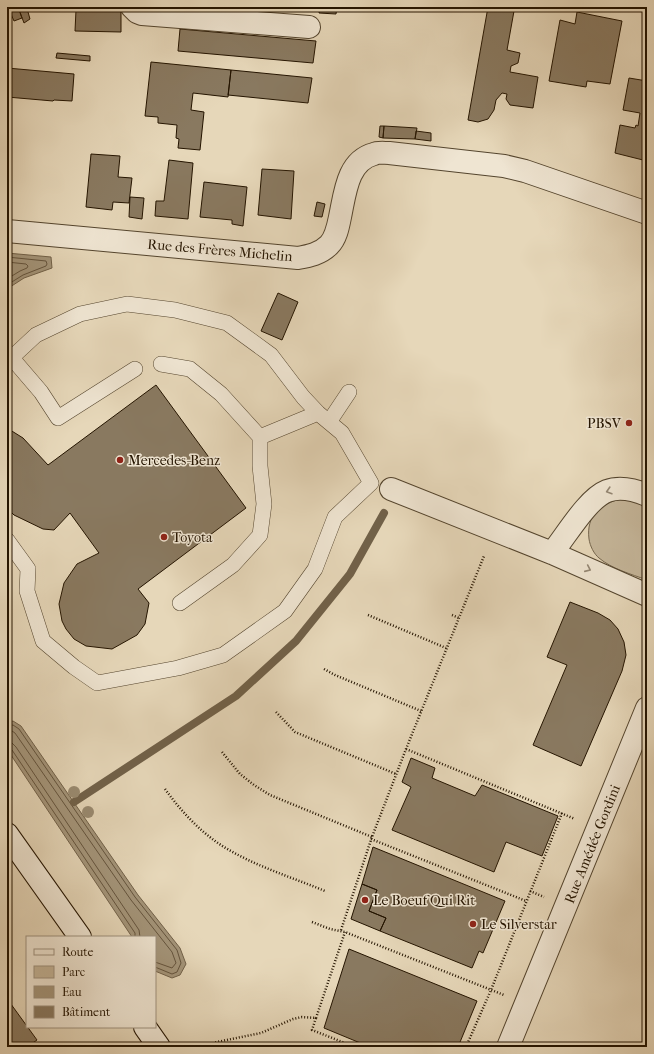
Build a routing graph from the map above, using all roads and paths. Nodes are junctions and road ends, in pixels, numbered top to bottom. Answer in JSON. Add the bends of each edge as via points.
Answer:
{"nodes":[{"id":1,"x":132,"y":7,"type":"edge"},
{"id":2,"x":309,"y":27,"type":"dead end"},
{"id":3,"x":647,"y":213,"type":"edge"},
{"id":4,"x":7,"y":231,"type":"edge"},
{"id":5,"x":9,"y":360,"type":"edge"},
{"id":6,"x":161,"y":364,"type":"dead end"},
{"id":7,"x":135,"y":369,"type":"dead end"},
{"id":8,"x":350,"y":392,"type":"dead end"},
{"id":9,"x":324,"y":418,"type":"junction"},
{"id":10,"x":260,"y":437,"type":"junction"},
{"id":11,"x":371,"y":483,"type":"junction"},
{"id":12,"x":391,"y":489,"type":"joint"},
{"id":13,"x":647,"y":495,"type":"edge"},
{"id":14,"x":7,"y":540,"type":"edge"},
{"id":15,"x":552,"y":554,"type":"junction"},
{"id":16,"x":484,"y":556,"type":"dead end"},
{"id":17,"x":647,"y":595,"type":"edge"},
{"id":18,"x":180,"y":603,"type":"dead end"},
{"id":19,"x":452,"y":615,"type":"dead end"},
{"id":20,"x":368,"y":616,"type":"dead end"},
{"id":21,"x":459,"y":618,"type":"junction"},
{"id":22,"x":446,"y":648,"type":"junction"},
{"id":23,"x":324,"y":669,"type":"dead end"},
{"id":24,"x":647,"y":708,"type":"edge"},
{"id":25,"x":421,"y":711,"type":"junction"},
{"id":26,"x":276,"y":712,"type":"dead end"},
{"id":27,"x":406,"y":749,"type":"junction"},
{"id":28,"x":222,"y":752,"type":"dead end"},
{"id":29,"x":396,"y":774,"type":"junction"},
{"id":30,"x":165,"y":789,"type":"dead end"},
{"id":31,"x":562,"y":813,"type":"junction"},
{"id":32,"x":598,"y":828,"type":"junction"},
{"id":33,"x":7,"y":834,"type":"edge"},
{"id":34,"x":371,"y":838,"type":"junction"},
{"id":35,"x":325,"y":891,"type":"dead end"},
{"id":36,"x":526,"y":900,"type":"junction"},
{"id":37,"x":312,"y":922,"type":"dead end"},
{"id":38,"x":341,"y":930,"type":"junction"},
{"id":39,"x":345,"y":932,"type":"junction"},
{"id":40,"x":79,"y":936,"type":"edge"},
{"id":41,"x":491,"y":990,"type":"junction"},
{"id":42,"x":527,"y":1004,"type":"junction"},
{"id":43,"x":316,"y":1018,"type":"junction"},
{"id":44,"x":146,"y":1028,"type":"edge"},
{"id":45,"x":159,"y":1047,"type":"edge"},
{"id":46,"x":201,"y":1047,"type":"edge"},
{"id":47,"x":355,"y":1047,"type":"edge"},
{"id":48,"x":466,"y":1047,"type":"edge"},
{"id":49,"x":508,"y":1047,"type":"edge"}],
"edges":[{"from":1,"to":2,"type":"street","via":[[142,14]]},
{"from":3,"to":4,"type":"street","name":"Rue des Frères Michelin","via":[[518,169],[375,153],[364,157],[354,167],[347,183],[336,235],[329,245],[315,255],[298,258]]},
{"from":5,"to":7,"type":"lane","via":[[41,392],[58,418]]},
{"from":5,"to":9,"type":"lane","via":[[36,335],[80,314],[127,304],[175,310],[227,323],[271,355],[303,397]]},
{"from":6,"to":10,"type":"lane","via":[[190,369],[221,394]]},
{"from":8,"to":9,"type":"lane"},
{"from":9,"to":10,"type":"lane"},
{"from":9,"to":11,"type":"lane","via":[[342,433]]},
{"from":10,"to":18,"type":"lane","via":[[264,504],[260,535],[232,565]]},
{"from":11,"to":12,"type":"lane"},
{"from":11,"to":14,"type":"lane","via":[[335,517],[315,569],[286,611],[223,655],[178,668],[97,683],[43,642],[27,591],[28,569]]},
{"from":12,"to":15,"type":"street"},
{"from":13,"to":15,"type":"street","one_way":true,"via":[[626,488],[608,490],[594,499]]},
{"from":15,"to":17,"type":"street","one_way":true},
{"from":16,"to":21,"type":"path"},
{"from":19,"to":21,"type":"path"},
{"from":20,"to":22,"type":"path"},
{"from":21,"to":22,"type":"path"},
{"from":22,"to":25,"type":"path"},
{"from":23,"to":25,"type":"path"},
{"from":24,"to":32,"type":"street","name":"Rue Amédée Gordini"},
{"from":25,"to":27,"type":"path"},
{"from":26,"to":29,"type":"path","via":[[295,732]]},
{"from":27,"to":29,"type":"path"},
{"from":27,"to":31,"type":"path"},
{"from":28,"to":34,"type":"path","via":[[240,774],[270,795]]},
{"from":29,"to":34,"type":"path"},
{"from":30,"to":35,"type":"path","via":[[194,824],[223,846],[256,863]]},
{"from":31,"to":32,"type":"path"},
{"from":31,"to":36,"type":"path"},
{"from":32,"to":42,"type":"street","name":"Rue Amédée Gordini"},
{"from":33,"to":40,"type":"street"},
{"from":34,"to":36,"type":"path"},
{"from":34,"to":38,"type":"path"},
{"from":36,"to":41,"type":"path"},
{"from":37,"to":38,"type":"path"},
{"from":38,"to":39,"type":"path"},
{"from":39,"to":41,"type":"path"},
{"from":39,"to":43,"type":"path"},
{"from":41,"to":42,"type":"path"},
{"from":41,"to":48,"type":"path"},
{"from":42,"to":49,"type":"street","name":"Rue Amédée Gordini"},
{"from":43,"to":46,"type":"path","via":[[293,1019],[261,1032]]},
{"from":43,"to":47,"type":"path","via":[[312,1030]]},
{"from":44,"to":45,"type":"street"}]}
